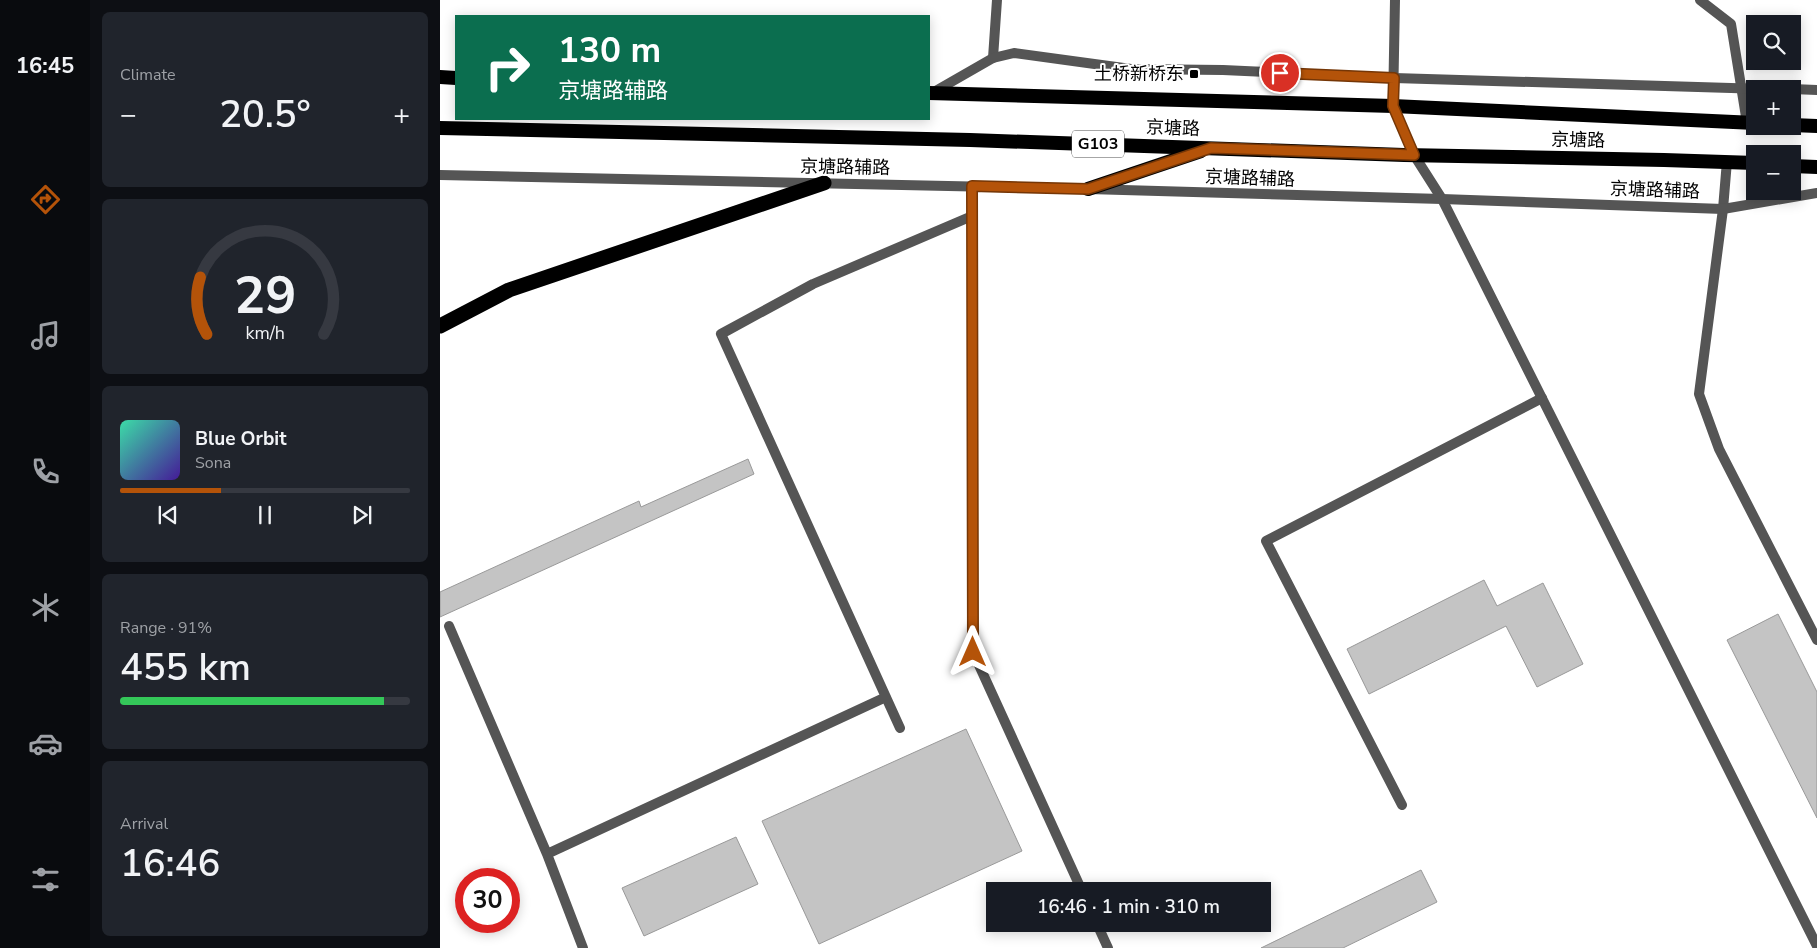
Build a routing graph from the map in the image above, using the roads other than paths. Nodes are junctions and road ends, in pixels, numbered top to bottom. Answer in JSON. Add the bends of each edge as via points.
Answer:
{"nodes":[{"id":1,"x":997,"y":0,"type":"edge"},
{"id":2,"x":1395,"y":0,"type":"edge"},
{"id":3,"x":1700,"y":0,"type":"edge"},
{"id":4,"x":993,"y":58,"type":"junction"},
{"id":5,"x":440,"y":77,"type":"edge"},
{"id":6,"x":455,"y":78,"type":"edge"},
{"id":7,"x":1394,"y":78,"type":"junction"},
{"id":8,"x":1742,"y":88,"type":"junction"},
{"id":9,"x":1746,"y":88,"type":"edge"},
{"id":10,"x":1801,"y":89,"type":"edge"},
{"id":11,"x":1817,"y":90,"type":"edge"},
{"id":12,"x":930,"y":93,"type":"edge"},
{"id":13,"x":1746,"y":104,"type":"edge"},
{"id":14,"x":1393,"y":106,"type":"junction"},
{"id":15,"x":1746,"y":123,"type":"edge"},
{"id":16,"x":1801,"y":125,"type":"edge"},
{"id":17,"x":1817,"y":126,"type":"edge"},
{"id":18,"x":440,"y":128,"type":"edge"},
{"id":19,"x":1211,"y":148,"type":"junction"},
{"id":20,"x":1414,"y":155,"type":"junction"},
{"id":21,"x":1727,"y":161,"type":"junction"},
{"id":22,"x":1746,"y":162,"type":"edge"},
{"id":23,"x":1801,"y":166,"type":"edge"},
{"id":24,"x":1817,"y":167,"type":"edge"},
{"id":25,"x":440,"y":175,"type":"edge"},
{"id":26,"x":824,"y":183,"type":"junction"},
{"id":27,"x":972,"y":186,"type":"junction"},
{"id":28,"x":1088,"y":189,"type":"junction"},
{"id":29,"x":1817,"y":193,"type":"edge"},
{"id":30,"x":1442,"y":199,"type":"junction"},
{"id":31,"x":1723,"y":209,"type":"junction"},
{"id":32,"x":972,"y":216,"type":"junction"},
{"id":33,"x":440,"y":326,"type":"edge"},
{"id":34,"x":1542,"y":398,"type":"junction"},
{"id":35,"x":449,"y":626,"type":"dead end"},
{"id":36,"x":1816,"y":634,"type":"edge"},
{"id":37,"x":886,"y":697,"type":"junction"},
{"id":38,"x":900,"y":728,"type":"dead end"},
{"id":39,"x":1402,"y":805,"type":"dead end"},
{"id":40,"x":547,"y":854,"type":"junction"},
{"id":41,"x":1078,"y":882,"type":"edge"},
{"id":42,"x":1101,"y":932,"type":"edge"},
{"id":43,"x":1817,"y":946,"type":"edge"},
{"id":44,"x":584,"y":948,"type":"edge"},
{"id":45,"x":1108,"y":948,"type":"edge"}],
"edges":[{"from":1,"to":4,"type":"street"},
{"from":2,"to":7,"type":"street"},
{"from":3,"to":8,"type":"street","via":[[1731,24]]},
{"from":4,"to":7,"type":"street","via":[[1014,53],[1131,69]]},
{"from":4,"to":12,"type":"street"},
{"from":5,"to":6,"type":"highway"},
{"from":7,"to":8,"type":"street"},
{"from":7,"to":14,"type":"street"},
{"from":8,"to":9,"type":"street"},
{"from":8,"to":13,"type":"street"},
{"from":10,"to":11,"type":"street"},
{"from":12,"to":14,"type":"highway","name":"京塘路"},
{"from":14,"to":15,"type":"highway","name":"京塘路"},
{"from":14,"to":20,"type":"street"},
{"from":16,"to":17,"type":"highway"},
{"from":18,"to":19,"type":"highway","name":"京塘路","number":"G103"},
{"from":19,"to":20,"type":"highway","name":"京塘路","number":"G103"},
{"from":19,"to":28,"type":"highway"},
{"from":20,"to":21,"type":"highway","name":"京塘路","number":"G103"},
{"from":20,"to":30,"type":"street"},
{"from":21,"to":22,"type":"highway","name":"京塘路","number":"G103"},
{"from":21,"to":31,"type":"street"},
{"from":23,"to":24,"type":"highway"},
{"from":25,"to":26,"type":"street","name":"京塘路辅路"},
{"from":26,"to":27,"type":"street","name":"京塘路辅路"},
{"from":26,"to":33,"type":"highway","via":[[509,290]]},
{"from":27,"to":28,"type":"street","name":"京塘路辅路"},
{"from":27,"to":32,"type":"street"},
{"from":28,"to":30,"type":"street","name":"京塘路辅路"},
{"from":29,"to":31,"type":"street","name":"京塘路辅路"},
{"from":30,"to":31,"type":"street","name":"京塘路辅路"},
{"from":30,"to":34,"type":"street"},
{"from":31,"to":36,"type":"street","via":[[1699,394],[1719,449]]},
{"from":32,"to":37,"type":"street","via":[[813,284],[721,334]]},
{"from":32,"to":41,"type":"street","via":[[973,652]]},
{"from":34,"to":39,"type":"street","via":[[1266,541]]},
{"from":34,"to":43,"type":"street"},
{"from":35,"to":40,"type":"street"},
{"from":37,"to":38,"type":"street"},
{"from":37,"to":40,"type":"street"},
{"from":40,"to":44,"type":"street"},
{"from":42,"to":45,"type":"street"}]}
